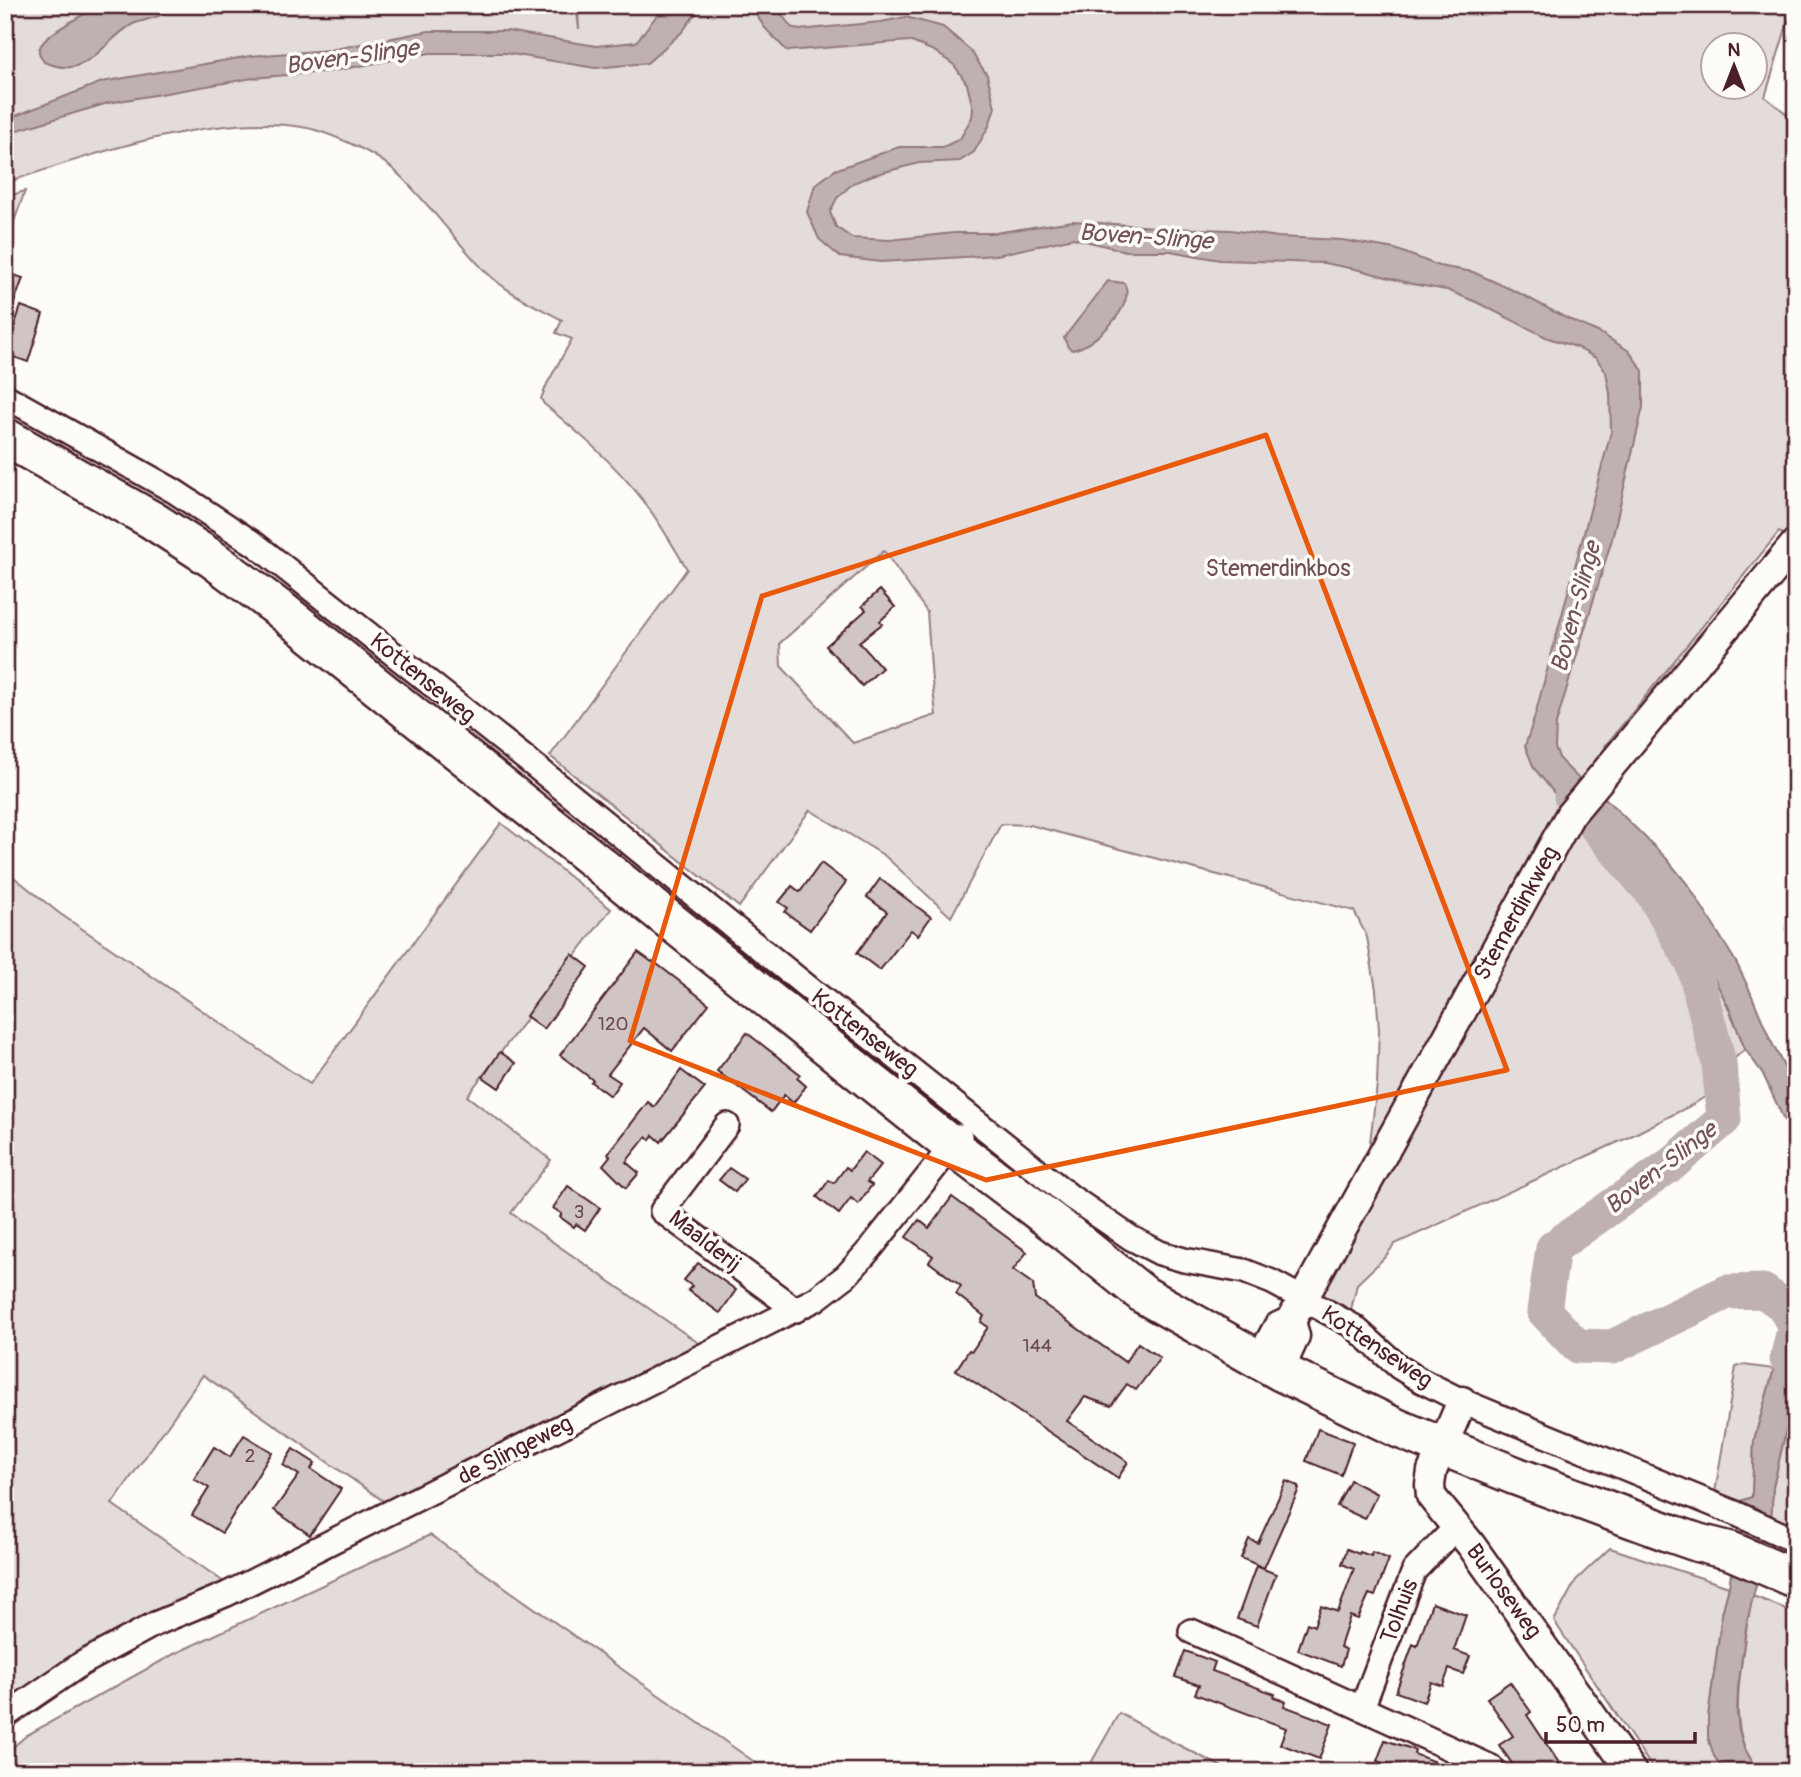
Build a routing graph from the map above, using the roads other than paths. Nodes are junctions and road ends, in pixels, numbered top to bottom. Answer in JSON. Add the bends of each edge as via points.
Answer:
{"nodes":[{"id":1,"x":5,"y":396,"type":"edge"},
{"id":2,"x":5,"y":437,"type":"edge"},
{"id":3,"x":1796,"y":542,"type":"edge"},
{"id":4,"x":671,"y":899,"type":"junction"},
{"id":5,"x":727,"y":1125,"type":"dead end"},
{"id":6,"x":963,"y":1132,"type":"junction"},
{"id":7,"x":796,"y":1310,"type":"junction"},
{"id":8,"x":1281,"y":1342,"type":"junction"},
{"id":9,"x":1452,"y":1425,"type":"junction"},
{"id":10,"x":1456,"y":1527,"type":"junction"},
{"id":11,"x":1786,"y":1555,"type":"edge"},
{"id":12,"x":1191,"y":1631,"type":"dead end"},
{"id":13,"x":1362,"y":1708,"type":"junction"},
{"id":14,"x":5,"y":1716,"type":"edge"},
{"id":15,"x":1491,"y":1767,"type":"dead end"},
{"id":16,"x":1632,"y":1772,"type":"edge"}],
"edges":[{"from":1,"to":4,"type":"street","name":"Kottenseweg","via":[[174,491],[256,545],[541,771]]},
{"from":2,"to":4,"type":"main road","name":"Kottenseweg","via":[[211,558]]},
{"from":3,"to":8,"type":"street","name":"Stemerdinkweg","via":[[1570,815]]},
{"from":4,"to":6,"type":"main road","name":"Kottenseweg"},
{"from":5,"to":7,"type":"street","name":"Maalderij","via":[[662,1211]]},
{"from":6,"to":7,"type":"street","name":"de Slingeweg","via":[[846,1276]]},
{"from":6,"to":8,"type":"main road","name":"Kottenseweg","via":[[1068,1233]]},
{"from":6,"to":8,"type":"street","name":"Kottenseweg","via":[[1160,1253],[1244,1271],[1272,1282]]},
{"from":7,"to":14,"type":"street","name":"de Slingeweg","via":[[227,1594],[155,1624],[81,1664]]},
{"from":8,"to":9,"type":"main road","name":"Kottenseweg","via":[[1401,1408]]},
{"from":8,"to":9,"type":"street","name":"Kottenseweg","via":[[1353,1326],[1409,1374]]},
{"from":9,"to":10,"type":"street","name":"Burloseweg","via":[[1430,1485],[1432,1496]]},
{"from":9,"to":11,"type":"main road","name":"Kottenseweg","via":[[1731,1551]]},
{"from":9,"to":11,"type":"street","name":"Kottenseweg","via":[[1737,1514]]},
{"from":10,"to":13,"type":"street","name":"Tolhuis","via":[[1414,1571]]},
{"from":10,"to":16,"type":"street","name":"Burloseweg"},
{"from":12,"to":13,"type":"street"},
{"from":13,"to":15,"type":"street"}]}
